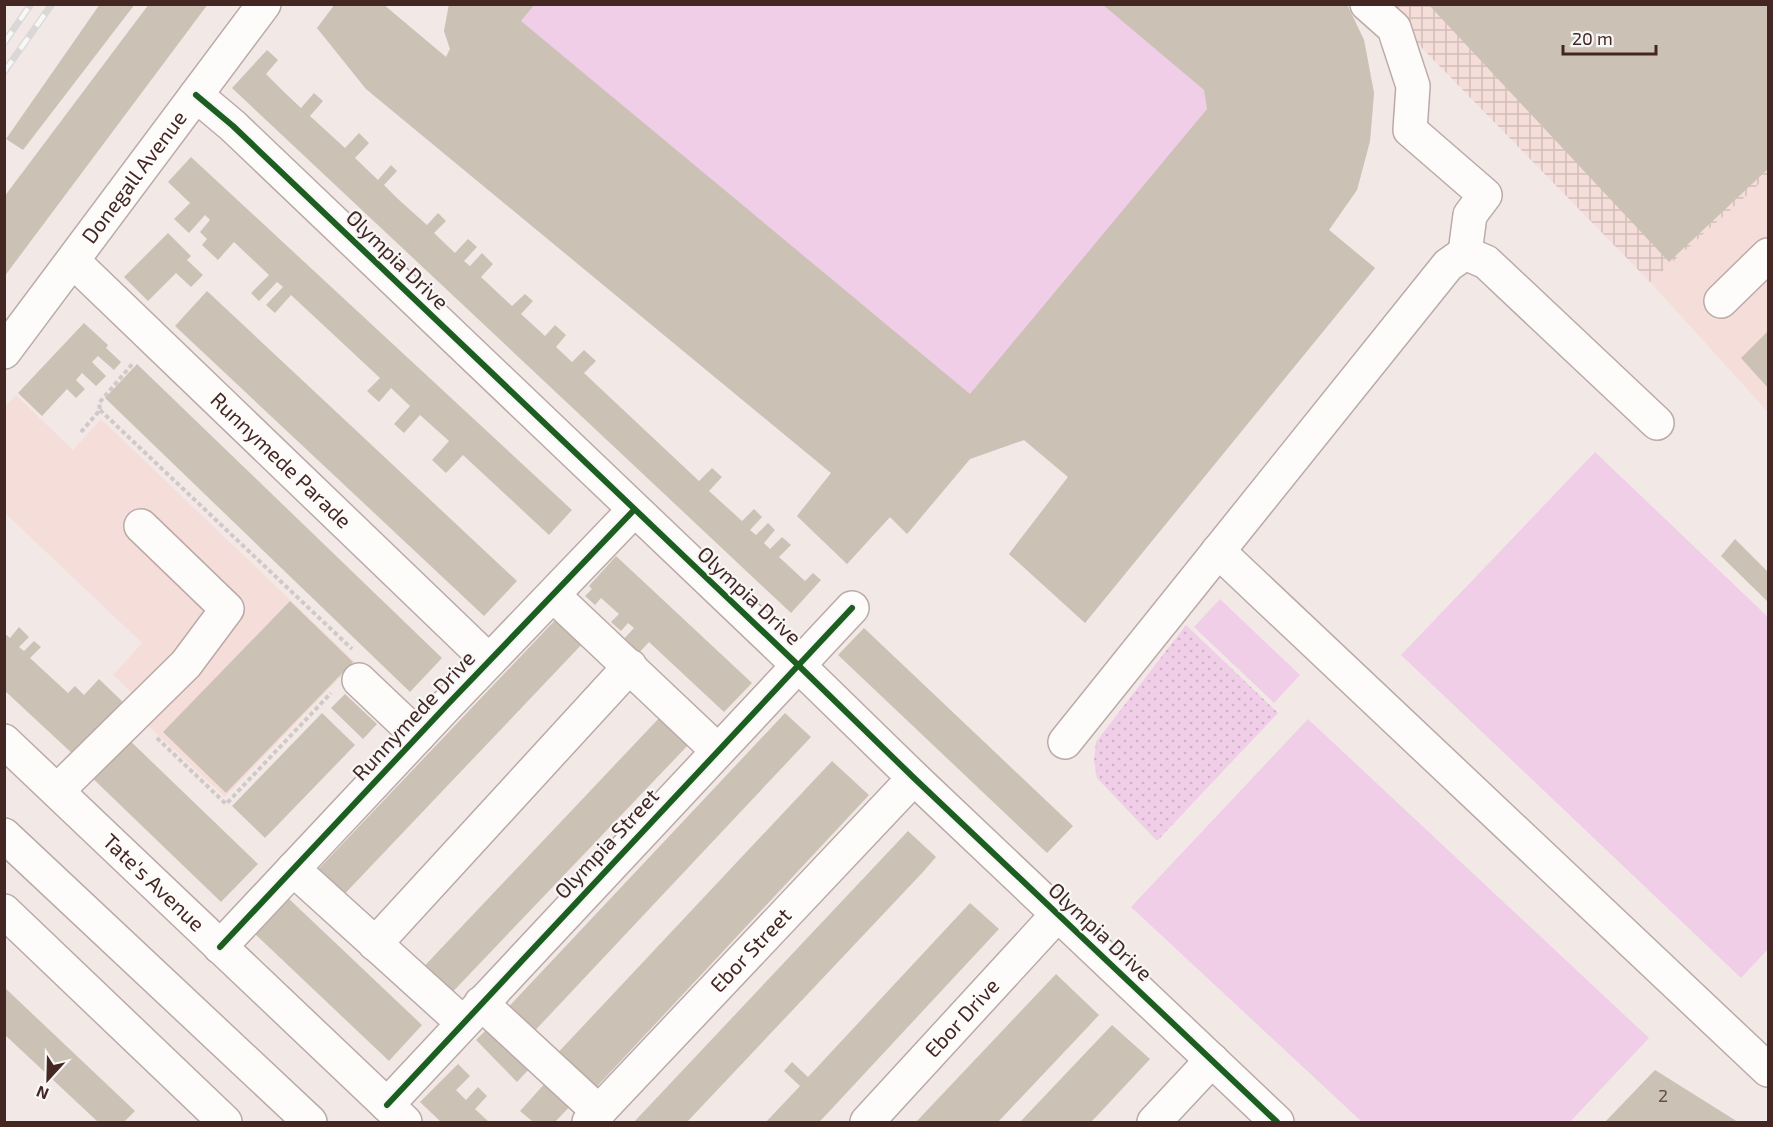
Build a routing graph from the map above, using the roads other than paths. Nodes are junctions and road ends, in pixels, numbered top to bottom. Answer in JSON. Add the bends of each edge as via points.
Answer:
{"nodes":[{"id":1,"x":1367,"y":4,"type":"edge"},
{"id":2,"x":255,"y":10,"type":"edge"},
{"id":3,"x":196,"y":95,"type":"junction"},
{"id":4,"x":1465,"y":253,"type":"junction"},
{"id":5,"x":1768,"y":255,"type":"edge"},
{"id":6,"x":73,"y":261,"type":"junction"},
{"id":7,"x":1721,"y":302,"type":"dead end"},
{"id":8,"x":4,"y":352,"type":"edge"},
{"id":9,"x":1657,"y":423,"type":"dead end"},
{"id":10,"x":634,"y":510,"type":"junction"},
{"id":11,"x":141,"y":526,"type":"dead end"},
{"id":12,"x":1218,"y":551,"type":"junction"},
{"id":13,"x":553,"y":595,"type":"junction"},
{"id":14,"x":852,"y":608,"type":"dead end"},
{"id":15,"x":489,"y":661,"type":"junction"},
{"id":16,"x":798,"y":664,"type":"junction"},
{"id":17,"x":630,"y":666,"type":"junction"},
{"id":18,"x":359,"y":680,"type":"road end"},
{"id":19,"x":418,"y":736,"type":"junction"},
{"id":20,"x":4,"y":741,"type":"edge"},
{"id":21,"x":1065,"y":742,"type":"dead end"},
{"id":22,"x":717,"y":750,"type":"junction"},
{"id":23,"x":914,"y":778,"type":"junction"},
{"id":24,"x":57,"y":791,"type":"junction"},
{"id":25,"x":4,"y":835,"type":"edge"},
{"id":26,"x":293,"y":869,"type":"junction"},
{"id":27,"x":4,"y":910,"type":"edge"},
{"id":28,"x":1058,"y":914,"type":"junction"},
{"id":29,"x":375,"y":945,"type":"junction"},
{"id":30,"x":220,"y":947,"type":"junction"},
{"id":31,"x":472,"y":1013,"type":"junction"},
{"id":32,"x":1212,"y":1060,"type":"junction"},
{"id":33,"x":1768,"y":1070,"type":"edge"},
{"id":34,"x":396,"y":1114,"type":"edge"},
{"id":35,"x":594,"y":1117,"type":"edge"},
{"id":36,"x":225,"y":1122,"type":"edge"},
{"id":37,"x":310,"y":1122,"type":"edge"},
{"id":38,"x":867,"y":1122,"type":"edge"},
{"id":39,"x":1154,"y":1122,"type":"edge"},
{"id":40,"x":1277,"y":1122,"type":"edge"}],
"edges":[{"from":1,"to":4,"type":"street","via":[[1394,28],[1413,86],[1410,130],[1485,195],[1470,215]]},
{"from":2,"to":3,"type":"street","name":"Donegall Avenue"},
{"from":3,"to":6,"type":"street","name":"Donegall Avenue"},
{"from":3,"to":10,"type":"street","name":"Olympia Drive"},
{"from":4,"to":9,"type":"street","via":[[1486,262]]},
{"from":4,"to":12,"type":"street","via":[[1449,265]]},
{"from":5,"to":7,"type":"street"},
{"from":6,"to":8,"type":"street","name":"Donegall Avenue"},
{"from":6,"to":15,"type":"street","name":"Runnymede Parade"},
{"from":10,"to":13,"type":"street","name":"Runnymede Drive"},
{"from":10,"to":16,"type":"street","name":"Olympia Drive"},
{"from":11,"to":24,"type":"street","via":[[227,609],[186,664]]},
{"from":12,"to":21,"type":"street"},
{"from":12,"to":33,"type":"street"},
{"from":13,"to":15,"type":"street","name":"Runnymede Drive"},
{"from":13,"to":17,"type":"street"},
{"from":14,"to":16,"type":"street","name":"Olympia Street"},
{"from":15,"to":19,"type":"street","name":"Runnymede Drive"},
{"from":16,"to":22,"type":"street","name":"Olympia Street"},
{"from":16,"to":23,"type":"street","name":"Olympia Drive"},
{"from":17,"to":22,"type":"street"},
{"from":17,"to":29,"type":"street"},
{"from":18,"to":19,"type":"street"},
{"from":19,"to":26,"type":"street","name":"Runnymede Drive"},
{"from":20,"to":24,"type":"street","name":"Tate's Avenue"},
{"from":22,"to":31,"type":"street","name":"Olympia Street"},
{"from":23,"to":28,"type":"street","name":"Olympia Drive"},
{"from":23,"to":35,"type":"street","name":"Ebor Street"},
{"from":24,"to":30,"type":"street","name":"Tate's Avenue"},
{"from":25,"to":37,"type":"street"},
{"from":26,"to":29,"type":"street"},
{"from":26,"to":30,"type":"street","name":"Runnymede Drive"},
{"from":27,"to":36,"type":"street"},
{"from":28,"to":32,"type":"street","name":"Olympia Drive"},
{"from":28,"to":38,"type":"street","name":"Ebor Drive"},
{"from":29,"to":31,"type":"street"},
{"from":30,"to":34,"type":"street","name":"Tate's Avenue"},
{"from":31,"to":34,"type":"street","name":"Olympia Street"},
{"from":31,"to":35,"type":"street"},
{"from":32,"to":39,"type":"street"},
{"from":32,"to":40,"type":"street","name":"Olympia Drive"}]}
